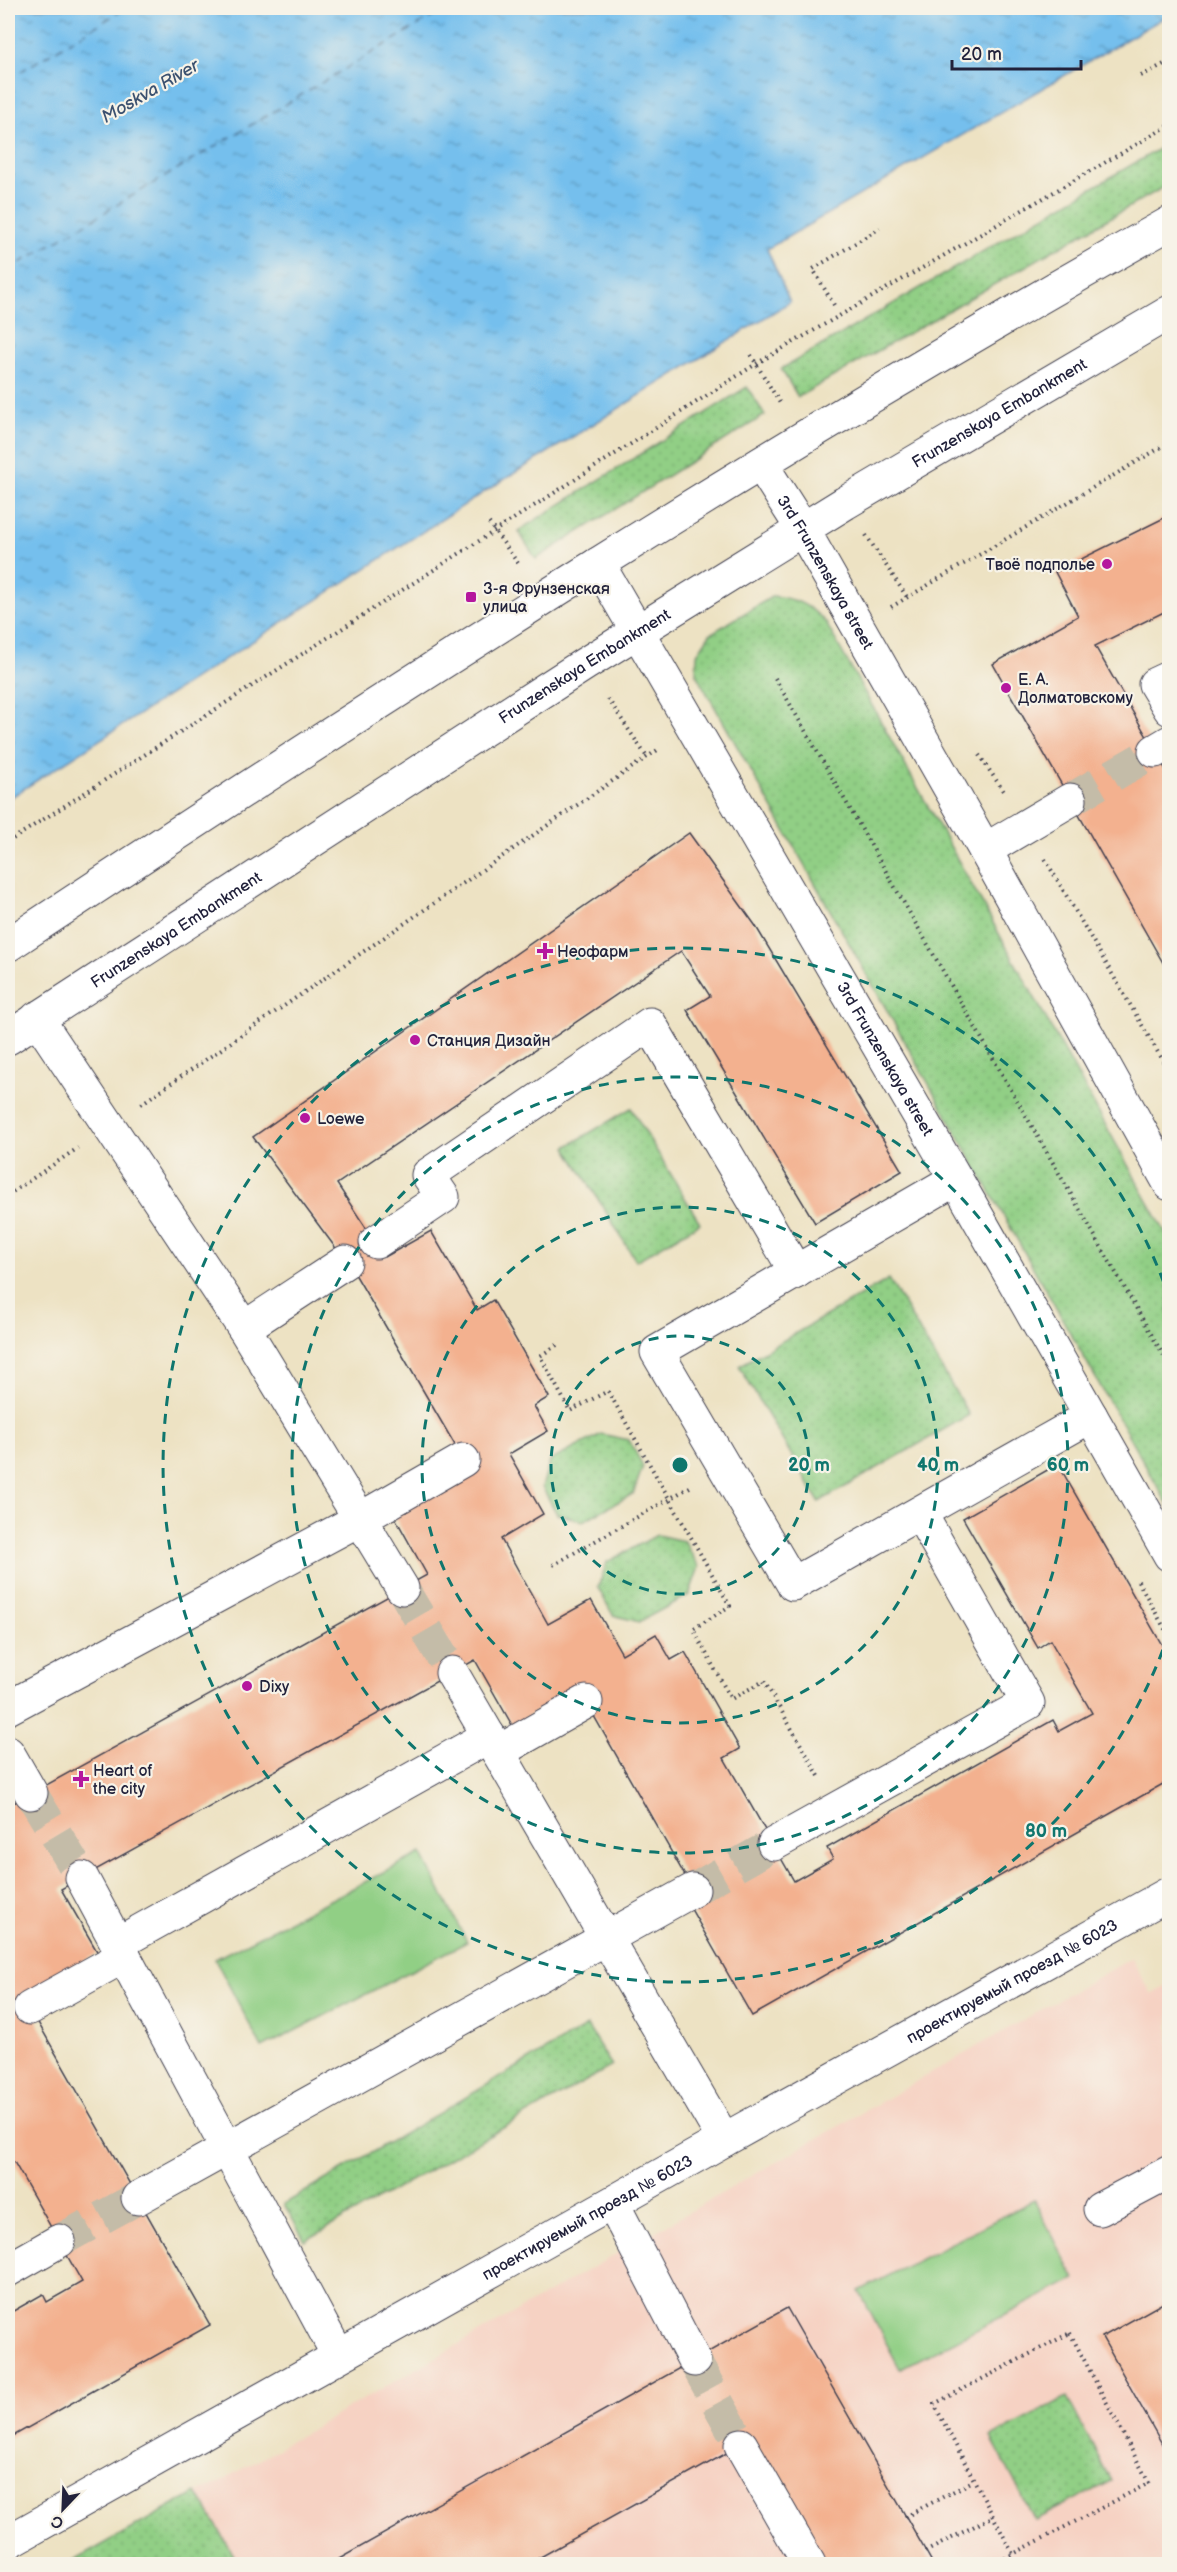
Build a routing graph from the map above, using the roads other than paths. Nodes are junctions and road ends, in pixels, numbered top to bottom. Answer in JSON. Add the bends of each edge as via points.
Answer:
{"nodes":[{"id":1,"x":1170,"y":223,"type":"edge"},
{"id":2,"x":1170,"y":312,"type":"edge"},
{"id":3,"x":760,"y":464,"type":"junction"},
{"id":4,"x":802,"y":531,"type":"junction"},
{"id":5,"x":598,"y":564,"type":"junction"},
{"id":6,"x":638,"y":632,"type":"junction"},
{"id":7,"x":1170,"y":677,"type":"edge"},
{"id":8,"x":1170,"y":709,"type":"edge"},
{"id":9,"x":1070,"y":800,"type":"tunnel mouth"},
{"id":10,"x":986,"y":850,"type":"junction"},
{"id":11,"x":8,"y":945,"type":"edge"},
{"id":12,"x":37,"y":1018,"type":"junction"},
{"id":13,"x":8,"y":1038,"type":"edge"},
{"id":14,"x":956,"y":1179,"type":"junction"},
{"id":15,"x":1170,"y":1184,"type":"edge"},
{"id":16,"x":375,"y":1242,"type":"dead end"},
{"id":17,"x":345,"y":1262,"type":"dead end"},
{"id":18,"x":796,"y":1272,"type":"junction"},
{"id":19,"x":244,"y":1328,"type":"junction"},
{"id":20,"x":1091,"y":1416,"type":"junction"},
{"id":21,"x":464,"y":1460,"type":"dead end"},
{"id":22,"x":920,"y":1513,"type":"junction"},
{"id":23,"x":362,"y":1518,"type":"junction"},
{"id":24,"x":1170,"y":1555,"type":"edge"},
{"id":25,"x":402,"y":1588,"type":"tunnel mouth"},
{"id":26,"x":452,"y":1673,"type":"tunnel mouth"},
{"id":27,"x":586,"y":1702,"type":"dead end"},
{"id":28,"x":8,"y":1708,"type":"edge"},
{"id":29,"x":493,"y":1744,"type":"junction"},
{"id":30,"x":8,"y":1753,"type":"edge"},
{"id":31,"x":31,"y":1793,"type":"tunnel mouth"},
{"id":32,"x":774,"y":1844,"type":"tunnel mouth"},
{"id":33,"x":82,"y":1878,"type":"tunnel mouth"},
{"id":34,"x":693,"y":1890,"type":"tunnel mouth"},
{"id":35,"x":1170,"y":1893,"type":"edge"},
{"id":36,"x":606,"y":1937,"type":"junction"},
{"id":37,"x":120,"y":1950,"type":"junction"},
{"id":38,"x":30,"y":2008,"type":"dead end"},
{"id":39,"x":724,"y":2139,"type":"junction"},
{"id":40,"x":227,"y":2148,"type":"junction"},
{"id":41,"x":1170,"y":2172,"type":"edge"},
{"id":42,"x":138,"y":2198,"type":"tunnel mouth"},
{"id":43,"x":613,"y":2204,"type":"junction"},
{"id":44,"x":1100,"y":2209,"type":"dead end"},
{"id":45,"x":59,"y":2241,"type":"tunnel mouth"},
{"id":46,"x":8,"y":2270,"type":"edge"},
{"id":47,"x":338,"y":2355,"type":"junction"},
{"id":48,"x":694,"y":2360,"type":"tunnel mouth"},
{"id":49,"x":741,"y":2445,"type":"tunnel mouth"},
{"id":50,"x":8,"y":2542,"type":"edge"},
{"id":51,"x":809,"y":2565,"type":"edge"}],
"edges":[{"from":1,"to":3,"type":"street"},
{"from":2,"to":4,"type":"street","name":"Frunzenskaya Embankment"},
{"from":3,"to":4,"type":"street","name":"3rd Frunzenskaya street"},
{"from":3,"to":5,"type":"street"},
{"from":4,"to":6,"type":"street","name":"Frunzenskaya Embankment"},
{"from":4,"to":10,"type":"street","name":"3rd Frunzenskaya street"},
{"from":5,"to":6,"type":"street","name":"3rd Frunzenskaya street"},
{"from":5,"to":11,"type":"street"},
{"from":6,"to":12,"type":"street","name":"Frunzenskaya Embankment"},
{"from":6,"to":14,"type":"street","name":"3rd Frunzenskaya street"},
{"from":7,"to":8,"type":"street","via":[[1155,684]]},
{"from":9,"to":10,"type":"street"},
{"from":10,"to":15,"type":"street","name":"3rd Frunzenskaya street"},
{"from":12,"to":13,"type":"street","name":"Frunzenskaya Embankment"},
{"from":12,"to":19,"type":"street"},
{"from":14,"to":18,"type":"street"},
{"from":14,"to":20,"type":"street","name":"3rd Frunzenskaya street"},
{"from":16,"to":18,"type":"street","via":[[443,1197],[428,1175],[650,1024]]},
{"from":17,"to":19,"type":"street"},
{"from":18,"to":22,"type":"street","via":[[657,1352],[793,1584]]},
{"from":19,"to":23,"type":"street"},
{"from":20,"to":22,"type":"street"},
{"from":20,"to":24,"type":"street","name":"3rd Frunzenskaya street"},
{"from":21,"to":23,"type":"street"},
{"from":22,"to":32,"type":"street","via":[[1028,1703]]},
{"from":23,"to":25,"type":"street"},
{"from":23,"to":28,"type":"street"},
{"from":26,"to":29,"type":"street"},
{"from":27,"to":29,"type":"street"},
{"from":29,"to":36,"type":"street"},
{"from":29,"to":37,"type":"street"},
{"from":30,"to":31,"type":"street"},
{"from":33,"to":37,"type":"street"},
{"from":34,"to":36,"type":"street"},
{"from":35,"to":39,"type":"street","name":"проектируемый проезд № 6023"},
{"from":36,"to":39,"type":"street"},
{"from":36,"to":40,"type":"street"},
{"from":37,"to":38,"type":"street"},
{"from":37,"to":40,"type":"street"},
{"from":39,"to":43,"type":"street","name":"проектируемый проезд № 6023"},
{"from":40,"to":42,"type":"street"},
{"from":40,"to":47,"type":"street"},
{"from":41,"to":44,"type":"street"},
{"from":43,"to":47,"type":"street","name":"проектируемый проезд № 6023"},
{"from":43,"to":48,"type":"street"},
{"from":45,"to":46,"type":"street"},
{"from":47,"to":50,"type":"street","name":"проектируемый проезд № 6023"},
{"from":49,"to":51,"type":"street"}]}
